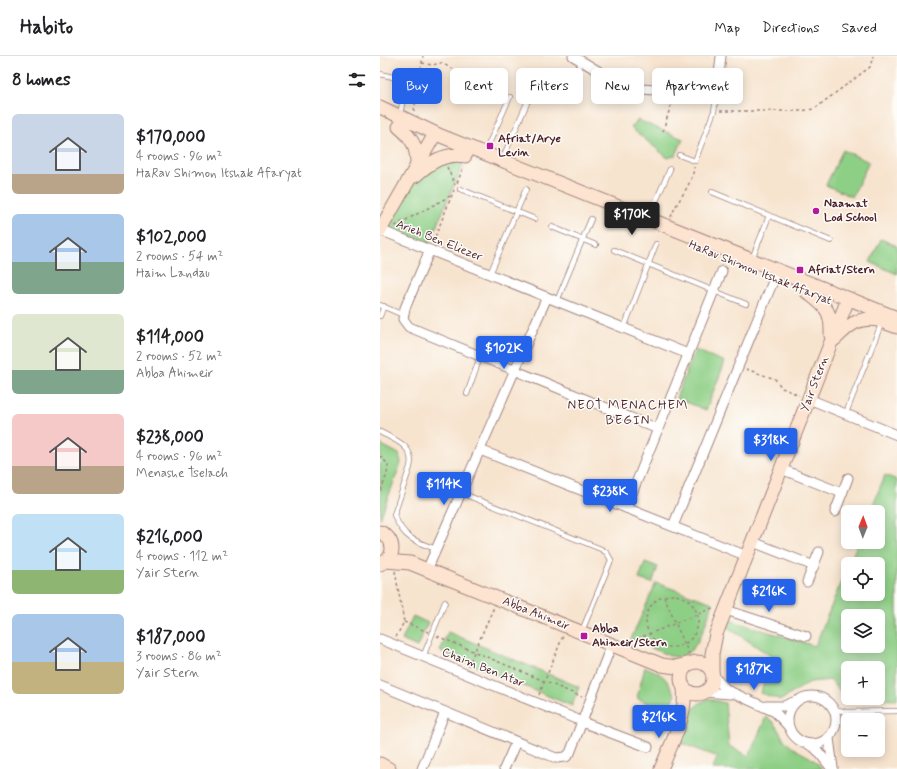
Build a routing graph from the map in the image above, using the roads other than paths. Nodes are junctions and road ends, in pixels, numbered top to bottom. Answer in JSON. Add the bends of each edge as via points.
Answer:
{"nodes":[{"id":1,"x":573,"y":56,"type":"edge"},
{"id":2,"x":721,"y":56,"type":"edge"},
{"id":3,"x":582,"y":62,"type":"junction"},
{"id":4,"x":578,"y":68,"type":"edge"},
{"id":5,"x":720,"y":68,"type":"edge"},
{"id":6,"x":380,"y":74,"type":"edge"},
{"id":7,"x":652,"y":90,"type":"edge"},
{"id":8,"x":510,"y":97,"type":"road end"},
{"id":9,"x":527,"y":104,"type":"edge"},
{"id":10,"x":715,"y":104,"type":"edge"},
{"id":11,"x":380,"y":107,"type":"edge"},
{"id":12,"x":380,"y":117,"type":"edge"},
{"id":13,"x":404,"y":123,"type":"junction"},
{"id":14,"x":432,"y":138,"type":"junction"},
{"id":15,"x":484,"y":154,"type":"junction"},
{"id":16,"x":678,"y":154,"type":"dead end"},
{"id":17,"x":467,"y":156,"type":"junction"},
{"id":18,"x":502,"y":161,"type":"junction"},
{"id":19,"x":417,"y":165,"type":"junction"},
{"id":20,"x":670,"y":169,"type":"dead end"},
{"id":21,"x":406,"y":184,"type":"junction"},
{"id":22,"x":458,"y":188,"type":"road end"},
{"id":23,"x":526,"y":190,"type":"dead end"},
{"id":24,"x":712,"y":192,"type":"dead end"},
{"id":25,"x":517,"y":212,"type":"junction"},
{"id":26,"x":769,"y":216,"type":"junction"},
{"id":27,"x":535,"y":219,"type":"dead end"},
{"id":28,"x":591,"y":219,"type":"dead end"},
{"id":29,"x":648,"y":219,"type":"junction"},
{"id":30,"x":552,"y":227,"type":"dead end"},
{"id":31,"x":382,"y":230,"type":"edge"},
{"id":32,"x":582,"y":240,"type":"junction"},
{"id":33,"x":831,"y":241,"type":"dead end"},
{"id":34,"x":656,"y":244,"type":"dead end"},
{"id":35,"x":596,"y":245,"type":"dead end"},
{"id":36,"x":430,"y":250,"type":"junction"},
{"id":37,"x":614,"y":250,"type":"dead end"},
{"id":38,"x":751,"y":260,"type":"junction"},
{"id":39,"x":648,"y":264,"type":"junction"},
{"id":40,"x":722,"y":271,"type":"dead end"},
{"id":41,"x":490,"y":274,"type":"junction"},
{"id":42,"x":774,"y":279,"type":"junction"},
{"id":43,"x":714,"y":291,"type":"junction"},
{"id":44,"x":807,"y":292,"type":"junction"},
{"id":45,"x":547,"y":297,"type":"junction"},
{"id":46,"x":557,"y":301,"type":"junction"},
{"id":47,"x":847,"y":303,"type":"junction"},
{"id":48,"x":746,"y":304,"type":"dead end"},
{"id":49,"x":382,"y":306,"type":"edge"},
{"id":50,"x":403,"y":315,"type":"junction"},
{"id":51,"x":380,"y":316,"type":"edge"},
{"id":52,"x":897,"y":318,"type":"edge"},
{"id":53,"x":879,"y":323,"type":"junction"},
{"id":54,"x":624,"y":328,"type":"junction"},
{"id":55,"x":897,"y":328,"type":"edge"},
{"id":56,"x":831,"y":343,"type":"junction"},
{"id":57,"x":688,"y":354,"type":"junction"},
{"id":58,"x":480,"y":357,"type":"junction"},
{"id":59,"x":514,"y":372,"type":"junction"},
{"id":60,"x":467,"y":394,"type":"dead end"},
{"id":61,"x":809,"y":400,"type":"junction"},
{"id":62,"x":846,"y":414,"type":"junction"},
{"id":63,"x":658,"y":429,"type":"junction"},
{"id":64,"x":380,"y":432,"type":"edge"},
{"id":65,"x":897,"y":435,"type":"edge"},
{"id":66,"x":480,"y":450,"type":"junction"},
{"id":67,"x":781,"y":469,"type":"junction"},
{"id":68,"x":848,"y":478,"type":"dead end"},
{"id":69,"x":461,"y":493,"type":"junction"},
{"id":70,"x":842,"y":493,"type":"junction"},
{"id":71,"x":626,"y":508,"type":"junction"},
{"id":72,"x":835,"y":512,"type":"dead end"},
{"id":73,"x":673,"y":526,"type":"junction"},
{"id":74,"x":380,"y":532,"type":"edge"},
{"id":75,"x":753,"y":542,"type":"junction"},
{"id":76,"x":392,"y":543,"type":"junction"},
{"id":77,"x":436,"y":549,"type":"junction"},
{"id":78,"x":819,"y":552,"type":"dead end"},
{"id":79,"x":747,"y":556,"type":"junction"},
{"id":80,"x":386,"y":562,"type":"edge"},
{"id":81,"x":410,"y":563,"type":"junction"},
{"id":82,"x":814,"y":566,"type":"junction"},
{"id":83,"x":427,"y":570,"type":"junction"},
{"id":84,"x":807,"y":582,"type":"dead end"},
{"id":85,"x":446,"y":602,"type":"dead end"},
{"id":86,"x":726,"y":610,"type":"junction"},
{"id":87,"x":582,"y":633,"type":"junction"},
{"id":88,"x":716,"y":634,"type":"junction"},
{"id":89,"x":806,"y":636,"type":"dead end"},
{"id":90,"x":380,"y":639,"type":"edge"},
{"id":91,"x":611,"y":646,"type":"junction"},
{"id":92,"x":423,"y":656,"type":"junction"},
{"id":93,"x":690,"y":663,"type":"junction"},
{"id":94,"x":662,"y":665,"type":"junction"},
{"id":95,"x":712,"y":674,"type":"junction"},
{"id":96,"x":380,"y":684,"type":"edge"},
{"id":97,"x":683,"y":685,"type":"junction"},
{"id":98,"x":702,"y":693,"type":"junction"},
{"id":99,"x":735,"y":695,"type":"junction"},
{"id":100,"x":797,"y":700,"type":"junction"},
{"id":101,"x":764,"y":706,"type":"junction"},
{"id":102,"x":835,"y":709,"type":"junction"},
{"id":103,"x":897,"y":711,"type":"edge"},
{"id":104,"x":445,"y":712,"type":"junction"},
{"id":105,"x":681,"y":718,"type":"junction"},
{"id":106,"x":579,"y":720,"type":"junction"},
{"id":107,"x":789,"y":727,"type":"junction"},
{"id":108,"x":829,"y":738,"type":"junction"},
{"id":109,"x":516,"y":742,"type":"junction"},
{"id":110,"x":808,"y":744,"type":"junction"},
{"id":111,"x":648,"y":748,"type":"dead end"},
{"id":112,"x":380,"y":764,"type":"edge"},
{"id":113,"x":389,"y":769,"type":"edge"},
{"id":114,"x":422,"y":769,"type":"edge"},
{"id":115,"x":504,"y":769,"type":"edge"},
{"id":116,"x":661,"y":769,"type":"edge"},
{"id":117,"x":833,"y":769,"type":"edge"}],
"edges":[{"from":1,"to":3,"type":"street"},
{"from":2,"to":5,"type":"street"},
{"from":3,"to":4,"type":"lane"},
{"from":3,"to":7,"type":"street","via":[[625,84]]},
{"from":6,"to":13,"type":"lane","via":[[406,80]]},
{"from":8,"to":15,"type":"lane"},
{"from":9,"to":18,"type":"lane"},
{"from":10,"to":16,"type":"lane","via":[[695,161]]},
{"from":11,"to":13,"type":"street","name":"HaRav Shimon Itshak Afaryat"},
{"from":12,"to":13,"type":"street","name":"HaRav Shimon Itshak Afaryat"},
{"from":13,"to":14,"type":"street","name":"HaRav Shimon Itshak Afaryat"},
{"from":13,"to":19,"type":"street","via":[[413,140]]},
{"from":14,"to":15,"type":"street","name":"HaRav Shimon Itshak Afaryat"},
{"from":14,"to":17,"type":"street","name":"HaRav Shimon Itshak Afaryat"},
{"from":14,"to":19,"type":"street"},
{"from":15,"to":18,"type":"street","name":"HaRav Shimon Itshak Afaryat"},
{"from":17,"to":21,"type":"street","via":[[444,157],[427,164]]},
{"from":17,"to":42,"type":"street","name":"HaRav Shimon Itshak Afaryat"},
{"from":18,"to":29,"type":"street","name":"HaRav Shimon Itshak Afaryat"},
{"from":19,"to":21,"type":"street"},
{"from":20,"to":29,"type":"lane"},
{"from":21,"to":31,"type":"street"},
{"from":22,"to":25,"type":"lane"},
{"from":23,"to":25,"type":"lane","name":"Arieh Ben Eliezer"},
{"from":24,"to":26,"type":"lane"},
{"from":25,"to":27,"type":"lane"},
{"from":25,"to":41,"type":"lane","name":"Arieh Ben Eliezer"},
{"from":26,"to":33,"type":"lane"},
{"from":26,"to":38,"type":"lane"},
{"from":28,"to":32,"type":"lane"},
{"from":29,"to":38,"type":"street","name":"HaRav Shimon Itshak Afaryat"},
{"from":30,"to":32,"type":"lane"},
{"from":31,"to":36,"type":"street","name":"Arieh Ben Eliezer"},
{"from":32,"to":35,"type":"lane"},
{"from":32,"to":46,"type":"lane"},
{"from":34,"to":39,"type":"lane"},
{"from":36,"to":41,"type":"street","name":"Arieh Ben Eliezer"},
{"from":36,"to":50,"type":"street"},
{"from":37,"to":39,"type":"lane"},
{"from":38,"to":47,"type":"street","name":"HaRav Shimon Itshak Afaryat"},
{"from":39,"to":43,"type":"lane"},
{"from":39,"to":54,"type":"lane"},
{"from":40,"to":43,"type":"street"},
{"from":41,"to":45,"type":"street","name":"Arieh Ben Eliezer"},
{"from":42,"to":44,"type":"street","name":"HaRav Shimon Itshak Afaryat"},
{"from":42,"to":73,"type":"street"},
{"from":43,"to":48,"type":"lane"},
{"from":43,"to":57,"type":"street"},
{"from":44,"to":47,"type":"street","name":"HaRav Shimon Itshak Afaryat"},
{"from":44,"to":56,"type":"street","via":[[830,313]]},
{"from":45,"to":46,"type":"street","name":"Arieh Ben Eliezer"},
{"from":45,"to":59,"type":"street"},
{"from":46,"to":54,"type":"street","name":"Arieh Ben Eliezer"},
{"from":47,"to":52,"type":"street","name":"HaRav Shimon Itshak Afaryat"},
{"from":47,"to":53,"type":"street","name":"HaRav Shimon Itshak Afaryat"},
{"from":47,"to":56,"type":"street","name":"Yair Stern"},
{"from":49,"to":50,"type":"lane"},
{"from":49,"to":51,"type":"lane"},
{"from":50,"to":58,"type":"street","via":[[409,328]]},
{"from":53,"to":55,"type":"street","name":"HaRav Shimon Itshak Afaryat"},
{"from":53,"to":56,"type":"street","via":[[869,318],[857,321]]},
{"from":53,"to":62,"type":"lane"},
{"from":54,"to":57,"type":"street","name":"Arieh Ben Eliezer"},
{"from":56,"to":61,"type":"street","name":"Yair Stern"},
{"from":57,"to":63,"type":"street"},
{"from":58,"to":59,"type":"street"},
{"from":58,"to":60,"type":"lane"},
{"from":59,"to":63,"type":"street"},
{"from":59,"to":66,"type":"street"},
{"from":61,"to":62,"type":"street"},
{"from":61,"to":67,"type":"street","name":"Yair Stern"},
{"from":62,"to":65,"type":"street"},
{"from":63,"to":71,"type":"street"},
{"from":64,"to":77,"type":"lane","via":[[406,446],[411,453],[410,467],[394,515],[400,528],[404,534]]},
{"from":66,"to":69,"type":"street"},
{"from":66,"to":71,"type":"street"},
{"from":67,"to":70,"type":"street"},
{"from":67,"to":75,"type":"street","name":"Yair Stern"},
{"from":68,"to":70,"type":"street"},
{"from":69,"to":77,"type":"street"},
{"from":69,"to":87,"type":"lane","via":[[607,553],[611,560]]},
{"from":70,"to":72,"type":"street"},
{"from":71,"to":73,"type":"street"},
{"from":73,"to":79,"type":"street"},
{"from":74,"to":76,"type":"street","name":"Abba Ahimeir"},
{"from":75,"to":79,"type":"street","name":"Yair Stern"},
{"from":75,"to":82,"type":"street"},
{"from":76,"to":80,"type":"street","via":[[392,553]]},
{"from":76,"to":81,"type":"street","name":"Abba Ahimeir"},
{"from":77,"to":83,"type":"street"},
{"from":78,"to":82,"type":"street"},
{"from":79,"to":86,"type":"street","name":"Yair Stern"},
{"from":80,"to":81,"type":"street","name":"Abba Ahimeir"},
{"from":81,"to":83,"type":"street","name":"Abba Ahimeir"},
{"from":82,"to":84,"type":"street"},
{"from":83,"to":87,"type":"street","name":"Abba Ahimeir"},
{"from":85,"to":92,"type":"lane"},
{"from":86,"to":88,"type":"street","name":"Yair Stern"},
{"from":86,"to":89,"type":"street"},
{"from":87,"to":91,"type":"street","name":"Abba Ahimeir"},
{"from":88,"to":93,"type":"street","name":"Yair Stern","via":[[706,651]]},
{"from":88,"to":95,"type":"street","name":"Yair Stern"},
{"from":90,"to":92,"type":"street","name":"Chaim Ben Atar"},
{"from":91,"to":94,"type":"street","name":"Abba Ahimeir"},
{"from":91,"to":106,"type":"street","via":[[590,700]]},
{"from":92,"to":106,"type":"street","name":"Chaim Ben Atar"},
{"from":93,"to":94,"type":"street","name":"Abba Ahimeir","via":[[676,667]]},
{"from":93,"to":95,"type":"street","via":[[702,662]]},
{"from":93,"to":97,"type":"street","via":[[682,670]]},
{"from":94,"to":97,"type":"street","name":"Abba Ahimeir"},
{"from":95,"to":98,"type":"street","via":[[711,686]]},
{"from":95,"to":99,"type":"street","via":[[718,684]]},
{"from":96,"to":104,"type":"street"},
{"from":97,"to":98,"type":"street","via":[[690,693]]},
{"from":97,"to":105,"type":"street","via":[[684,706]]},
{"from":98,"to":99,"type":"street"},
{"from":98,"to":105,"type":"street","via":[[691,702]]},
{"from":99,"to":101,"type":"street"},
{"from":100,"to":101,"type":"street","via":[[784,706]]},
{"from":100,"to":102,"type":"street","via":[[806,696],[820,696]]},
{"from":100,"to":107,"type":"street","via":[[788,715]]},
{"from":101,"to":107,"type":"street","via":[[780,716]]},
{"from":102,"to":103,"type":"lane","via":[[846,712]]},
{"from":102,"to":108,"type":"street","via":[[837,722]]},
{"from":104,"to":109,"type":"street"},
{"from":104,"to":114,"type":"street"},
{"from":105,"to":116,"type":"street"},
{"from":106,"to":109,"type":"street","via":[[570,752],[566,756],[556,758]]},
{"from":106,"to":111,"type":"street","name":"Chaim Ben Atar"},
{"from":107,"to":110,"type":"street","via":[[799,741]]},
{"from":108,"to":110,"type":"street","via":[[819,743]]},
{"from":108,"to":117,"type":"street"},
{"from":109,"to":115,"type":"street"},
{"from":110,"to":117,"type":"street","via":[[817,750]]},
{"from":112,"to":113,"type":"street"}]}
